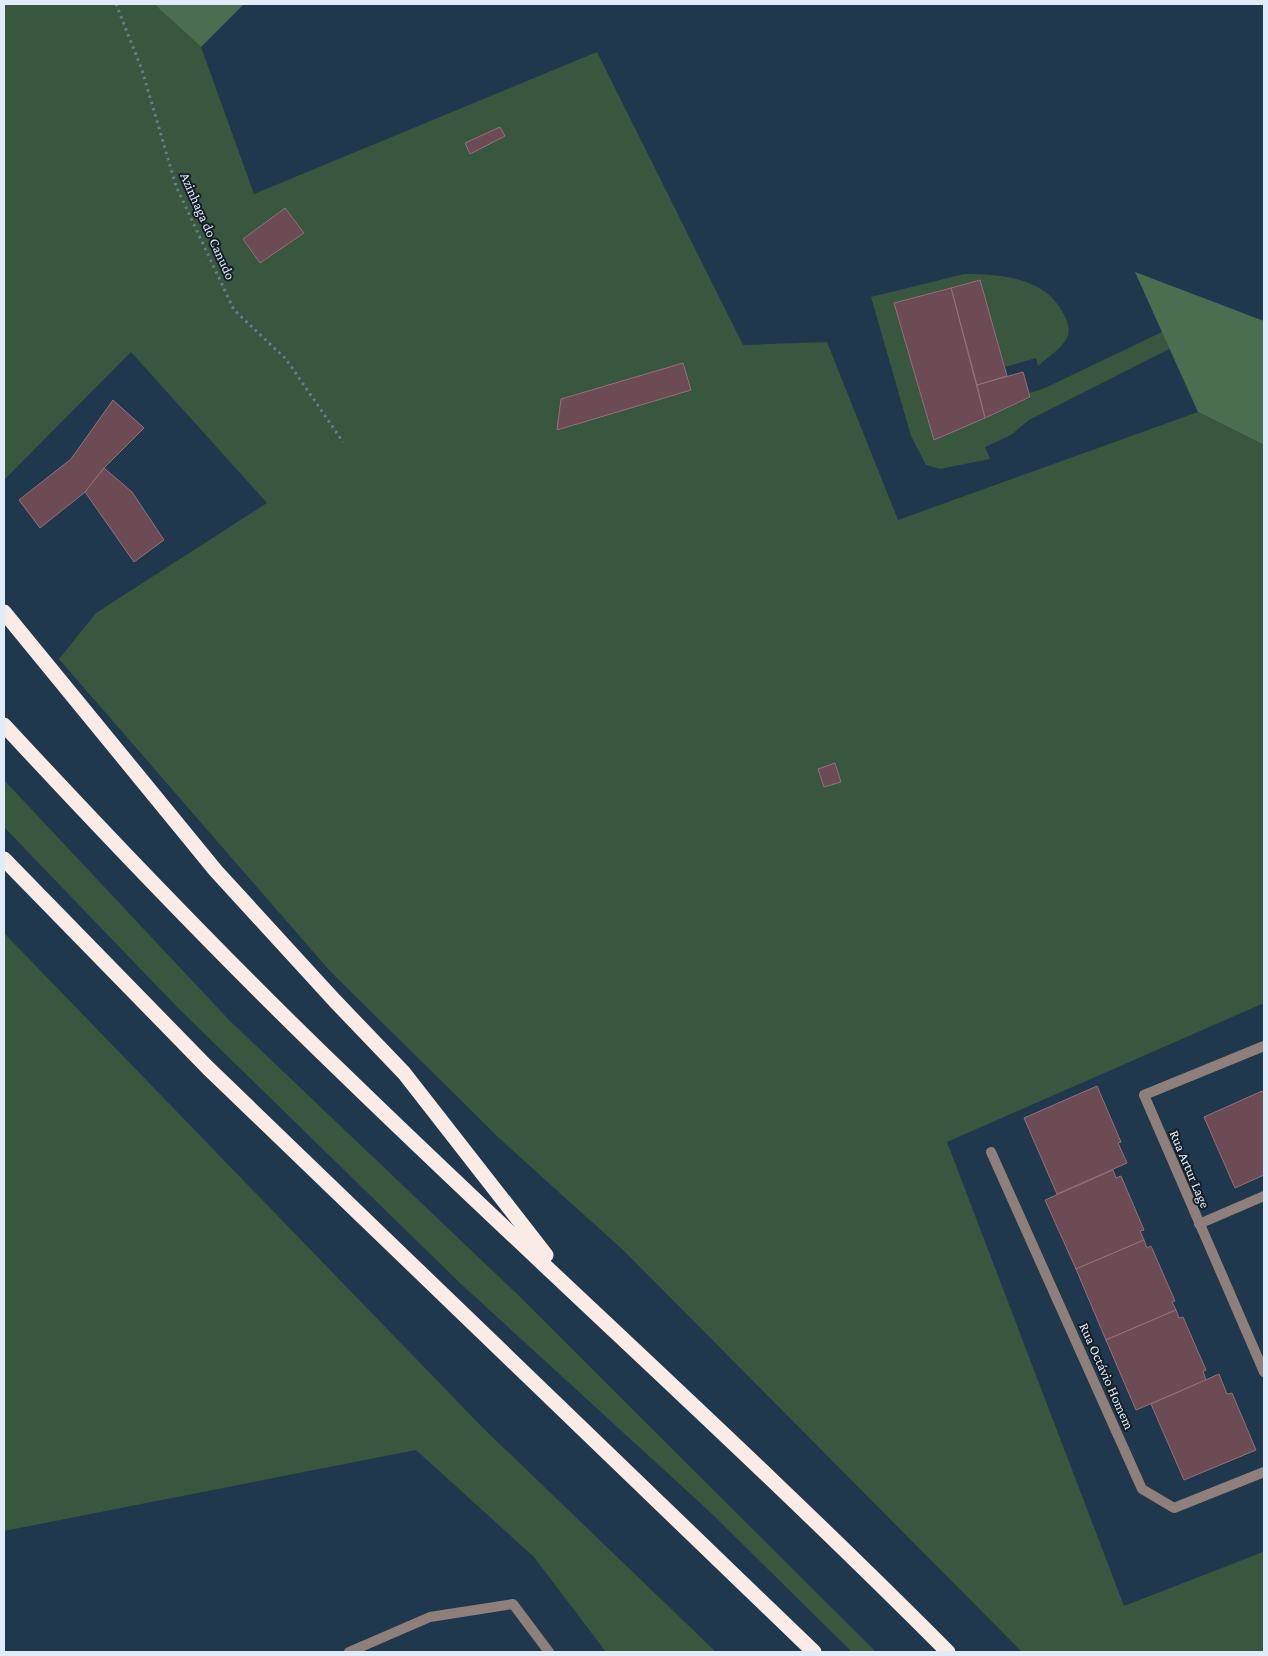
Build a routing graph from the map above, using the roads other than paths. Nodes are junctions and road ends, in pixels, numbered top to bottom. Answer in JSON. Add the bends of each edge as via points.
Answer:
{"nodes":[{"id":1,"x":4,"y":612,"type":"edge"},
{"id":2,"x":4,"y":725,"type":"edge"},
{"id":3,"x":4,"y":859,"type":"edge"},
{"id":4,"x":1264,"y":1046,"type":"edge"},
{"id":5,"x":991,"y":1152,"type":"dead end"},
{"id":6,"x":1264,"y":1196,"type":"edge"},
{"id":7,"x":1199,"y":1224,"type":"junction"},
{"id":8,"x":576,"y":1293,"type":"junction"},
{"id":9,"x":1264,"y":1372,"type":"edge"},
{"id":10,"x":1264,"y":1472,"type":"edge"},
{"id":11,"x":350,"y":1652,"type":"edge"},
{"id":12,"x":549,"y":1652,"type":"edge"},
{"id":13,"x":814,"y":1652,"type":"edge"},
{"id":14,"x":948,"y":1652,"type":"edge"}],
"edges":[{"from":1,"to":8,"type":"highway","via":[[216,870],[404,1073]]},
{"from":2,"to":8,"type":"highway","via":[[282,1013]]},
{"from":3,"to":13,"type":"highway","via":[[208,1068]]},
{"from":4,"to":7,"type":"street","name":"Rua Artur Lage","via":[[1144,1095]]},
{"from":5,"to":10,"type":"street","name":"Rua Octávio Homem","via":[[1142,1489],[1174,1508]]},
{"from":6,"to":7,"type":"street"},
{"from":7,"to":9,"type":"street","name":"Rua Artur Lage"},
{"from":8,"to":14,"type":"highway"},
{"from":11,"to":12,"type":"street","via":[[430,1617],[513,1604]]}]}
